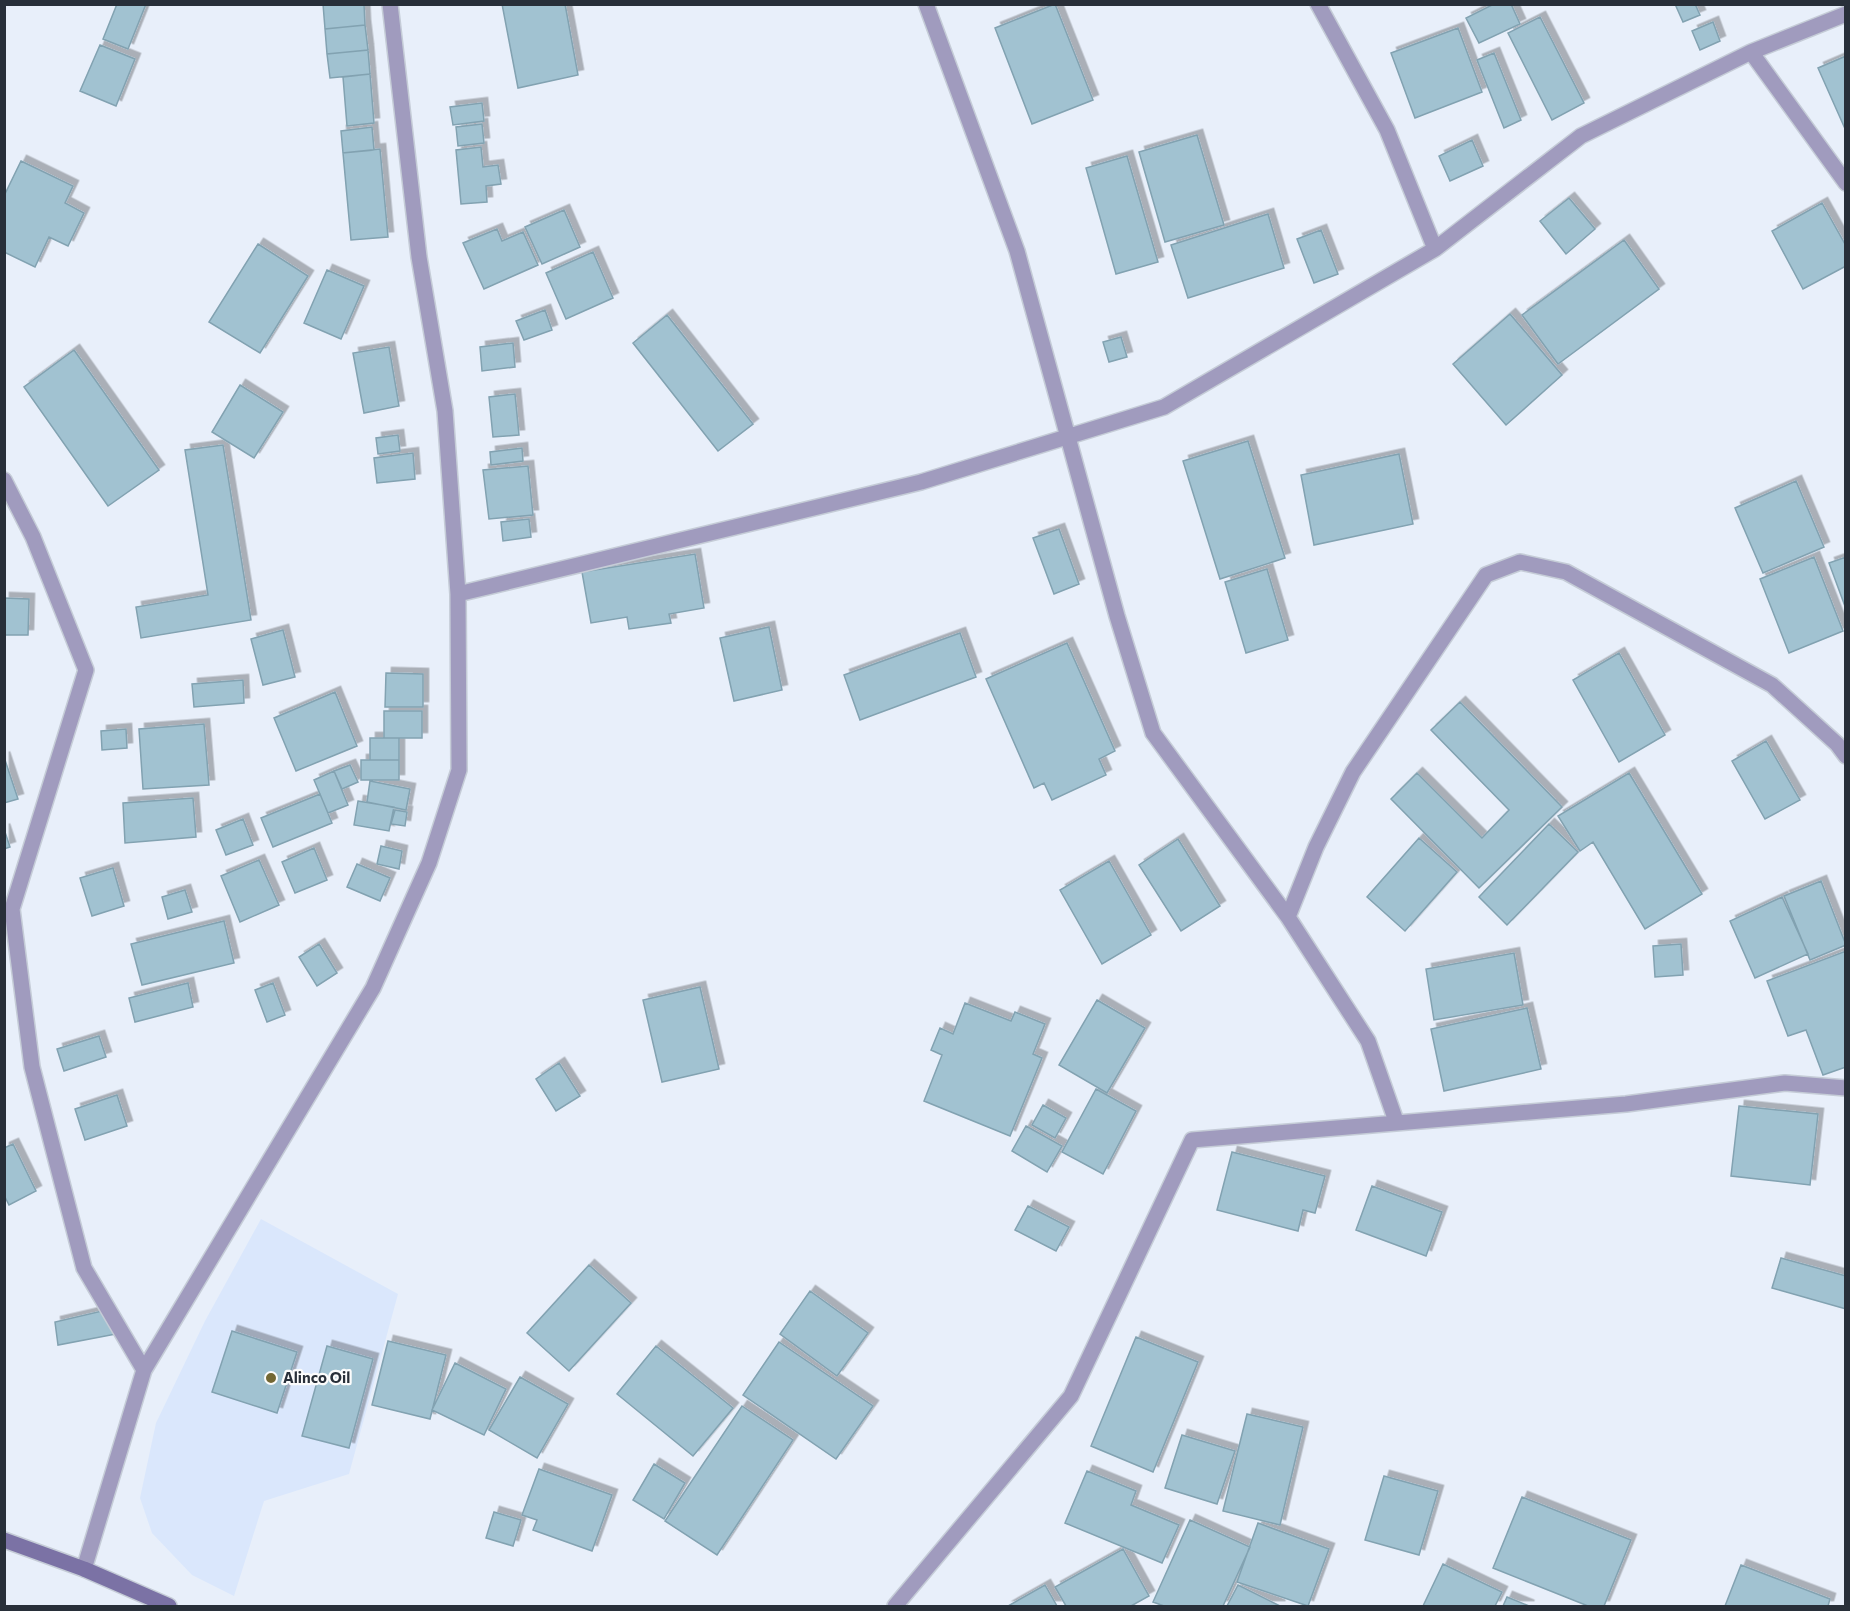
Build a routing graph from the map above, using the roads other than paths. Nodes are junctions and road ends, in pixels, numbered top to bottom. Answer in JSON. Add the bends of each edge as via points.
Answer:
{"nodes":[{"id":1,"x":390,"y":4,"type":"edge"},
{"id":2,"x":926,"y":4,"type":"edge"},
{"id":3,"x":1318,"y":4,"type":"edge"},
{"id":4,"x":1845,"y":14,"type":"edge"},
{"id":5,"x":1751,"y":52,"type":"junction"},
{"id":6,"x":1845,"y":183,"type":"edge"},
{"id":7,"x":1435,"y":249,"type":"junction"},
{"id":8,"x":1070,"y":435,"type":"junction"},
{"id":9,"x":4,"y":480,"type":"edge"},
{"id":10,"x":458,"y":594,"type":"junction"},
{"id":11,"x":1845,"y":756,"type":"edge"},
{"id":12,"x":8,"y":907,"type":"edge"},
{"id":13,"x":1288,"y":917,"type":"junction"},
{"id":14,"x":1845,"y":1088,"type":"edge"},
{"id":15,"x":1396,"y":1121,"type":"junction"},
{"id":16,"x":144,"y":1370,"type":"junction"},
{"id":17,"x":4,"y":1540,"type":"edge"},
{"id":18,"x":84,"y":1569,"type":"junction"},
{"id":19,"x":169,"y":1606,"type":"edge"},
{"id":20,"x":895,"y":1606,"type":"edge"}],
"edges":[{"from":1,"to":10,"type":"street","via":[[419,257],[445,411]]},
{"from":2,"to":8,"type":"street","via":[[1017,251]]},
{"from":3,"to":7,"type":"street","via":[[1387,130]]},
{"from":4,"to":5,"type":"street"},
{"from":5,"to":6,"type":"street"},
{"from":5,"to":7,"type":"street","via":[[1581,136]]},
{"from":7,"to":8,"type":"street","via":[[1164,407]]},
{"from":8,"to":10,"type":"street","via":[[921,482]]},
{"from":8,"to":13,"type":"street","via":[[1117,616],[1153,733]]},
{"from":9,"to":12,"type":"street","via":[[33,537],[86,670]]},
{"from":10,"to":16,"type":"street","via":[[459,770],[429,864],[374,988]]},
{"from":11,"to":13,"type":"street","via":[[1837,744],[1772,685],[1566,572],[1520,562],[1486,575],[1353,772],[1316,847]]},
{"from":12,"to":16,"type":"street","via":[[32,1067],[84,1268]]},
{"from":13,"to":15,"type":"street","via":[[1368,1041]]},
{"from":14,"to":15,"type":"street","via":[[1785,1083],[1626,1104]]},
{"from":15,"to":20,"type":"street","via":[[1192,1140],[1071,1396]]},
{"from":16,"to":18,"type":"street"},
{"from":17,"to":18,"type":"street"},
{"from":18,"to":19,"type":"street"}]}
